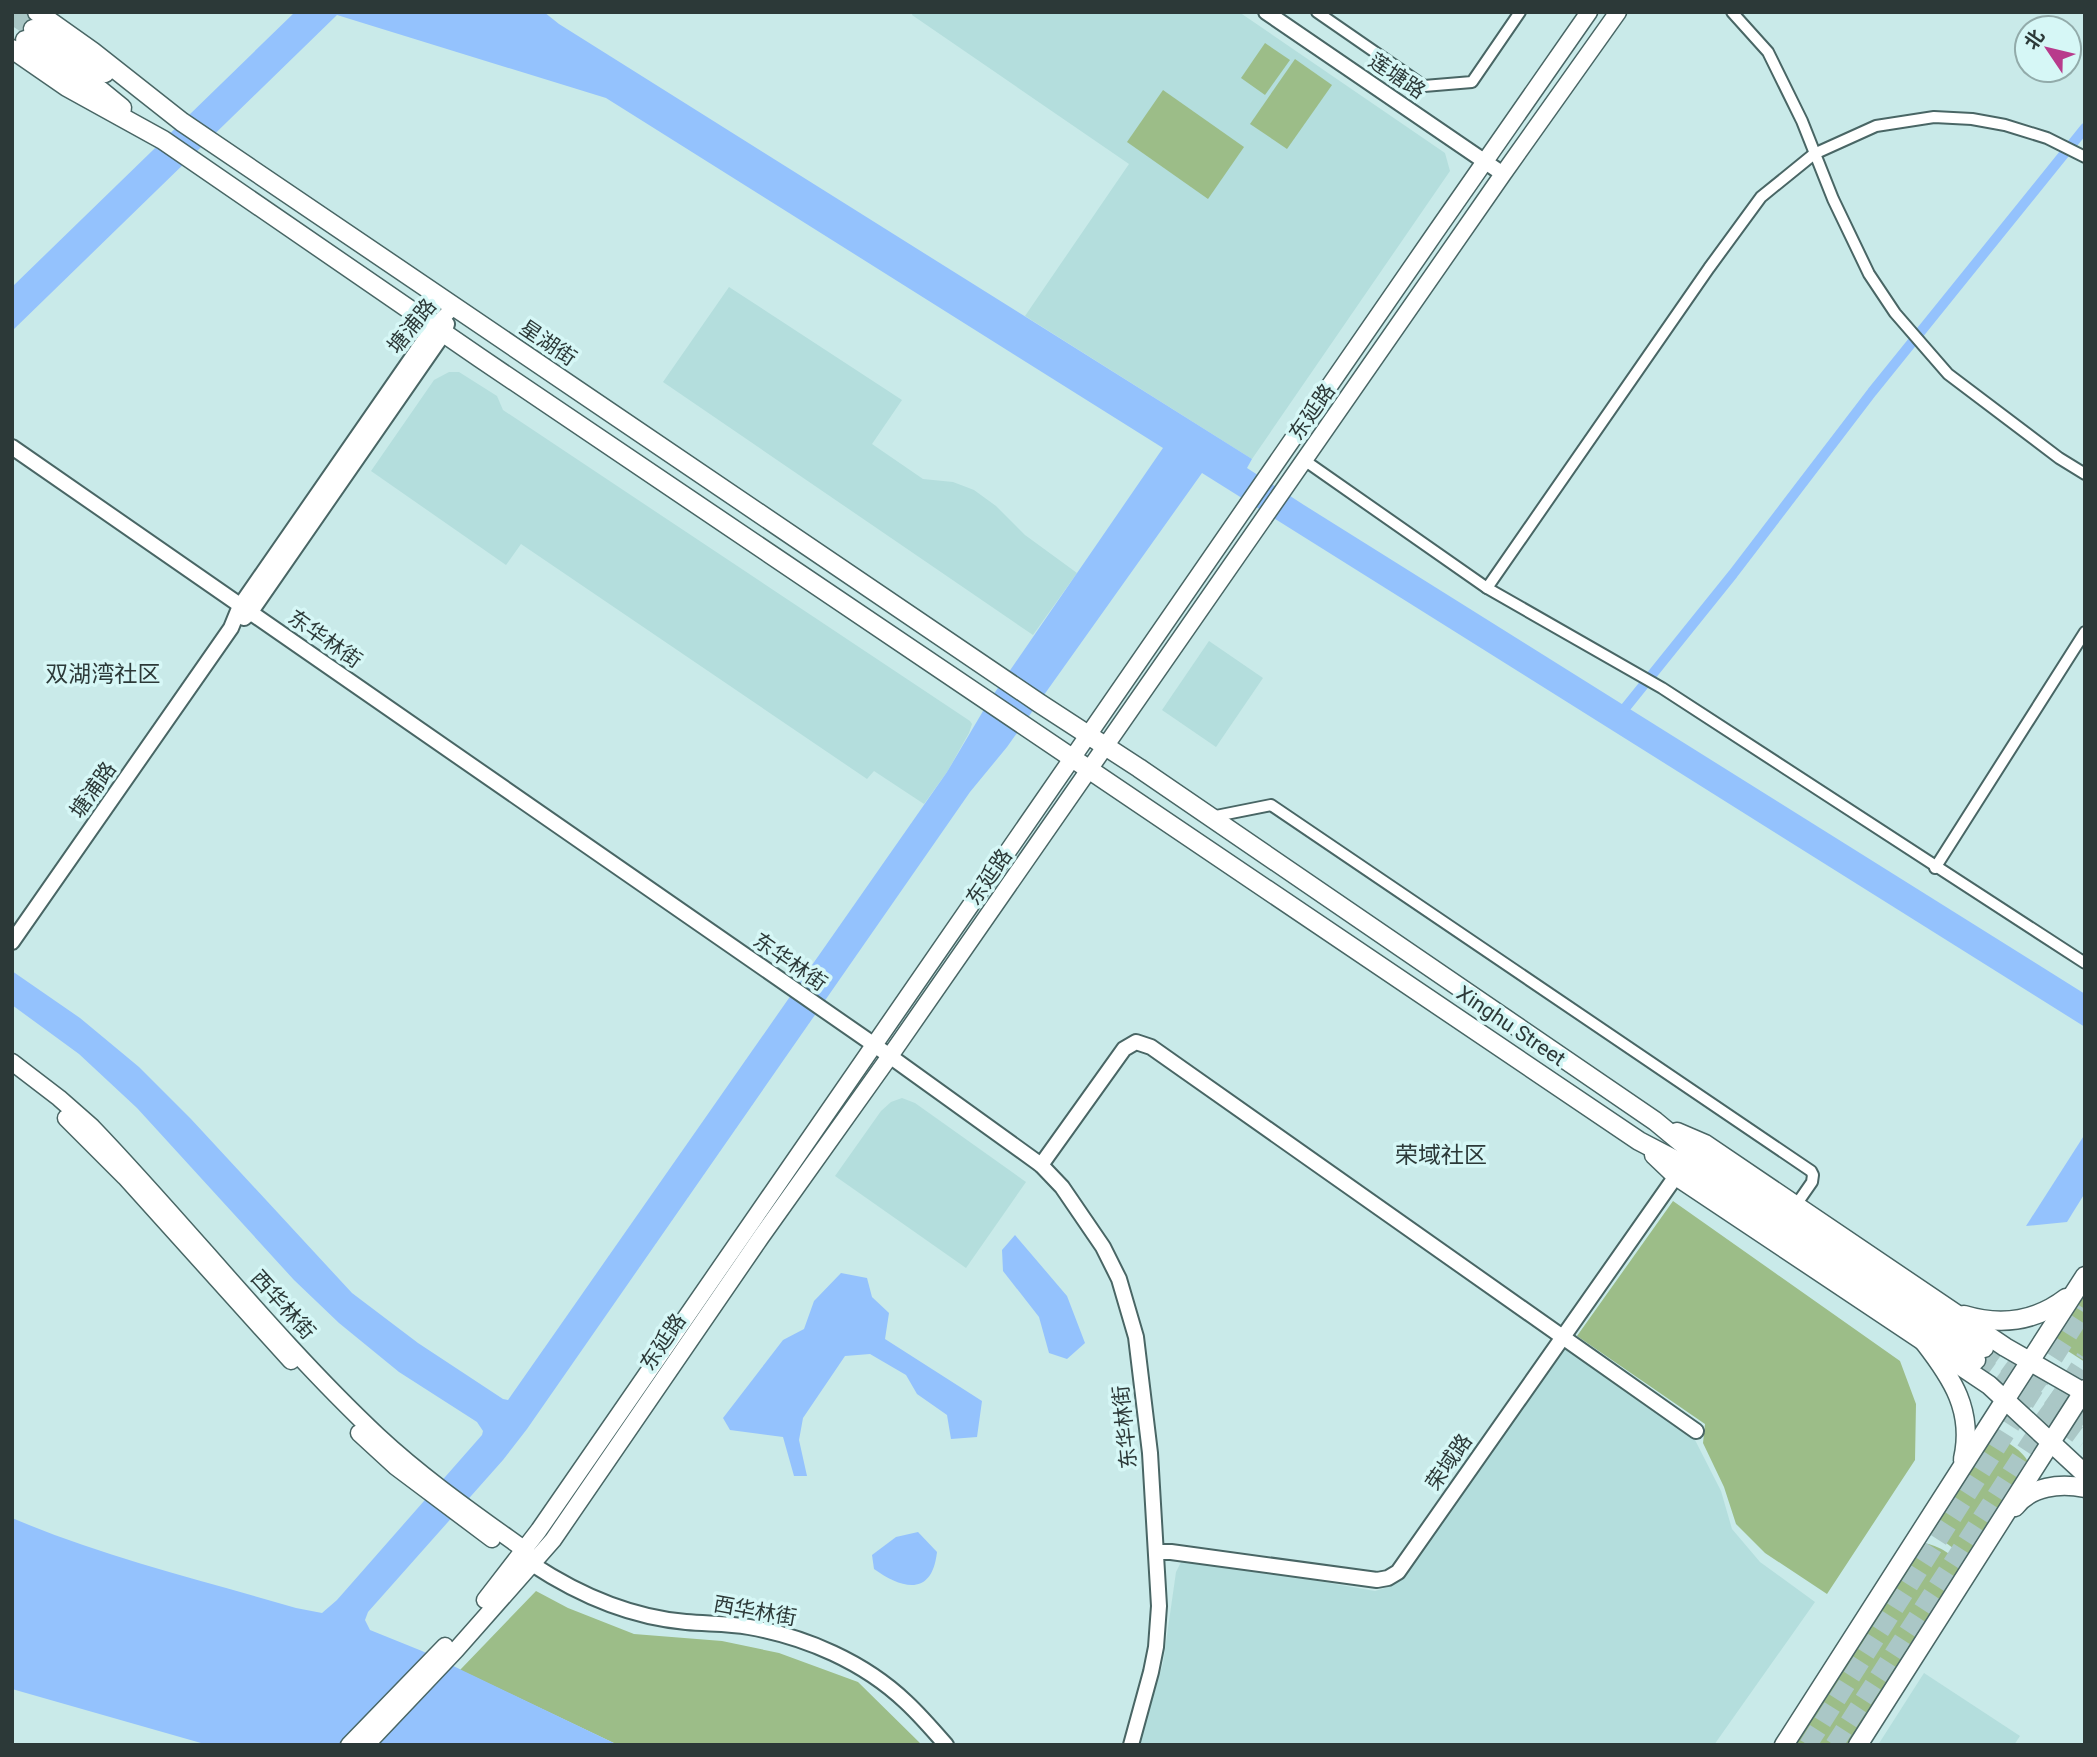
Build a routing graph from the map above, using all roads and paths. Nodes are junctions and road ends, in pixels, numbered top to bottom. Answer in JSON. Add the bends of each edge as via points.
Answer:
{"nodes":[{"id":1,"x":1266,"y":12,"type":"edge"},
{"id":2,"x":1317,"y":12,"type":"edge"},
{"id":3,"x":1520,"y":12,"type":"edge"},
{"id":4,"x":1588,"y":12,"type":"edge"},
{"id":5,"x":1618,"y":12,"type":"edge"},
{"id":6,"x":1732,"y":12,"type":"edge"},
{"id":7,"x":27,"y":33,"type":"edge"},
{"id":8,"x":1814,"y":154,"type":"junction"},
{"id":9,"x":2085,"y":157,"type":"edge"},
{"id":10,"x":1485,"y":161,"type":"junction"},
{"id":11,"x":1503,"y":174,"type":"junction"},
{"id":12,"x":454,"y":307,"type":"junction"},
{"id":13,"x":439,"y":329,"type":"junction"},
{"id":14,"x":12,"y":447,"type":"edge"},
{"id":15,"x":1304,"y":460,"type":"junction"},
{"id":16,"x":2085,"y":474,"type":"edge"},
{"id":17,"x":1487,"y":588,"type":"junction"},
{"id":18,"x":245,"y":609,"type":"junction"},
{"id":19,"x":2085,"y":632,"type":"edge"},
{"id":20,"x":1039,"y":703,"type":"joint"},
{"id":21,"x":1023,"y":725,"type":"joint"},
{"id":22,"x":1086,"y":733,"type":"junction"},
{"id":23,"x":1105,"y":745,"type":"junction"},
{"id":24,"x":1070,"y":756,"type":"junction"},
{"id":25,"x":1090,"y":769,"type":"junction"},
{"id":26,"x":1211,"y":817,"type":"junction"},
{"id":27,"x":1935,"y":868,"type":"junction"},
{"id":28,"x":12,"y":942,"type":"edge"},
{"id":29,"x":2085,"y":963,"type":"edge"},
{"id":30,"x":873,"y":1044,"type":"junction"},
{"id":31,"x":890,"y":1056,"type":"junction"},
{"id":32,"x":12,"y":1062,"type":"edge"},
{"id":33,"x":12,"y":1075,"type":"edge"},
{"id":34,"x":1655,"y":1121,"type":"junction"},
{"id":35,"x":1639,"y":1141,"type":"junction"},
{"id":36,"x":1041,"y":1165,"type":"junction"},
{"id":37,"x":1676,"y":1176,"type":"junction"},
{"id":38,"x":1796,"y":1205,"type":"junction"},
{"id":39,"x":2085,"y":1276,"type":"edge"},
{"id":40,"x":2075,"y":1291,"type":"junction"},
{"id":41,"x":1952,"y":1311,"type":"junction"},
{"id":42,"x":1563,"y":1336,"type":"junction"},
{"id":43,"x":1924,"y":1342,"type":"junction"},
{"id":44,"x":2030,"y":1360,"type":"junction"},
{"id":45,"x":2084,"y":1391,"type":"edge"},
{"id":46,"x":2005,"y":1400,"type":"junction"},
{"id":47,"x":1696,"y":1431,"type":"dead end"},
{"id":48,"x":2051,"y":1442,"type":"junction"},
{"id":49,"x":1961,"y":1469,"type":"junction"},
{"id":50,"x":2085,"y":1474,"type":"edge"},
{"id":51,"x":2085,"y":1488,"type":"edge"},
{"id":52,"x":432,"y":1489,"type":"junction"},
{"id":53,"x":1985,"y":1546,"type":"junction"},
{"id":54,"x":1156,"y":1552,"type":"junction"},
{"id":55,"x":526,"y":1558,"type":"junction"},
{"id":56,"x":451,"y":1648,"type":"junction"},
{"id":57,"x":349,"y":1745,"type":"edge"},
{"id":58,"x":366,"y":1745,"type":"edge"},
{"id":59,"x":946,"y":1745,"type":"edge"},
{"id":60,"x":1131,"y":1745,"type":"edge"},
{"id":61,"x":1784,"y":1745,"type":"edge"},
{"id":62,"x":1858,"y":1745,"type":"edge"}],
"edges":[{"from":1,"to":10,"type":"street","name":"莲塘路"},
{"from":2,"to":3,"type":"street","via":[[1424,86],[1472,82]]},
{"from":4,"to":10,"type":"main road","name":"东延路"},
{"from":5,"to":11,"type":"main road","name":"东延路"},
{"from":6,"to":8,"type":"street","via":[[1768,52]]},
{"from":7,"to":12,"type":"main road","name":"星湖街","via":[[92,51],[174,117]]},
{"from":7,"to":13,"type":"main road","name":"星湖街","via":[[67,87],[160,138]]},
{"from":8,"to":9,"type":"street","via":[[1876,126],[1934,117],[2005,125],[2047,138]]},
{"from":8,"to":16,"type":"street","via":[[1868,274],[1895,313],[1948,374]]},
{"from":8,"to":17,"type":"street","via":[[1761,197]]},
{"from":10,"to":11,"type":"street","name":"莲塘路"},
{"from":10,"to":22,"type":"main road","name":"东延路"},
{"from":11,"to":15,"type":"main road","name":"东延路"},
{"from":12,"to":13,"type":"street","name":"塘浦路"},
{"from":12,"to":20,"type":"main road","name":"星湖街"},
{"from":13,"to":18,"type":"street","name":"塘浦路"},
{"from":13,"to":21,"type":"main road","name":"星湖街"},
{"from":14,"to":18,"type":"street","name":"东华林街"},
{"from":15,"to":17,"type":"street"},
{"from":15,"to":23,"type":"main road","name":"东延路"},
{"from":17,"to":27,"type":"street","via":[[1662,688]]},
{"from":18,"to":28,"type":"street","name":"塘浦路"},
{"from":18,"to":30,"type":"street","name":"东华林街"},
{"from":19,"to":27,"type":"street"},
{"from":20,"to":22,"type":"main road","name":"Xinghu Street"},
{"from":21,"to":24,"type":"main road","name":"Xinghu Street"},
{"from":22,"to":23,"type":"main road","name":"Xinghu Street"},
{"from":22,"to":24,"type":"main road","name":"东延路"},
{"from":23,"to":25,"type":"main road","name":"东延路"},
{"from":23,"to":26,"type":"main road","name":"Xinghu Street"},
{"from":24,"to":25,"type":"main road","name":"Xinghu Street"},
{"from":24,"to":30,"type":"main road","name":"东延路"},
{"from":25,"to":31,"type":"main road","name":"东延路"},
{"from":25,"to":35,"type":"main road","name":"Xinghu Street"},
{"from":26,"to":34,"type":"main road","name":"Xinghu Street"},
{"from":26,"to":38,"type":"street","via":[[1271,805],[1811,1171],[1812,1182]]},
{"from":27,"to":29,"type":"street"},
{"from":30,"to":31,"type":"street","name":"东华林街"},
{"from":30,"to":55,"type":"main road","name":"东延路"},
{"from":31,"to":36,"type":"street","name":"东华林街"},
{"from":31,"to":55,"type":"main road","name":"东延路","via":[[553,1540]]},
{"from":32,"to":52,"type":"main road","name":"西华林街","via":[[92,1127],[340,1398]]},
{"from":33,"to":52,"type":"main road","name":"西华林街","via":[[85,1135],[333,1406],[396,1467]]},
{"from":34,"to":35,"type":"main road","name":"Xinghu Street","via":[[1696,1155],[1980,1354],[1686,1166]]},
{"from":34,"to":38,"type":"main road","via":[[1705,1144]]},
{"from":35,"to":37,"type":"main road"},
{"from":36,"to":42,"type":"street","via":[[1124,1049],[1136,1042],[1150,1047]]},
{"from":36,"to":54,"type":"street","name":"东华林街","via":[[1069,1196],[1103,1247],[1130,1310],[1148,1440]]},
{"from":37,"to":42,"type":"street","name":"荣域路"},
{"from":37,"to":43,"type":"main road"},
{"from":38,"to":41,"type":"main road"},
{"from":39,"to":40,"type":"main road"},
{"from":40,"to":41,"type":"main road","via":[[2048,1310],[2020,1320],[1993,1322]]},
{"from":40,"to":44,"type":"main road"},
{"from":41,"to":44,"type":"main road"},
{"from":42,"to":47,"type":"street"},
{"from":42,"to":54,"type":"street","name":"荣域路","via":[[1398,1572],[1388,1578]]},
{"from":43,"to":46,"type":"main road"},
{"from":43,"to":49,"type":"main road","via":[[1960,1398],[1966,1425]]},
{"from":44,"to":45,"type":"main road"},
{"from":44,"to":46,"type":"main road"},
{"from":45,"to":48,"type":"main road"},
{"from":46,"to":48,"type":"main road"},
{"from":46,"to":49,"type":"main road"},
{"from":48,"to":50,"type":"main road"},
{"from":48,"to":53,"type":"main road"},
{"from":49,"to":61,"type":"main road"},
{"from":51,"to":53,"type":"main road","via":[[2063,1485],[2030,1493]]},
{"from":52,"to":55,"type":"main road","name":"西华林街"},
{"from":53,"to":62,"type":"main road"},
{"from":54,"to":60,"type":"street","name":"东华林街","via":[[1156,1647]]},
{"from":55,"to":56,"type":"main road","name":"东延路"},
{"from":55,"to":59,"type":"street","name":"西华林街","via":[[577,1591],[628,1611],[749,1627],[833,1653],[891,1689]]},
{"from":56,"to":57,"type":"main road","name":"东延路"},
{"from":56,"to":58,"type":"main road","name":"东延路"}]}
